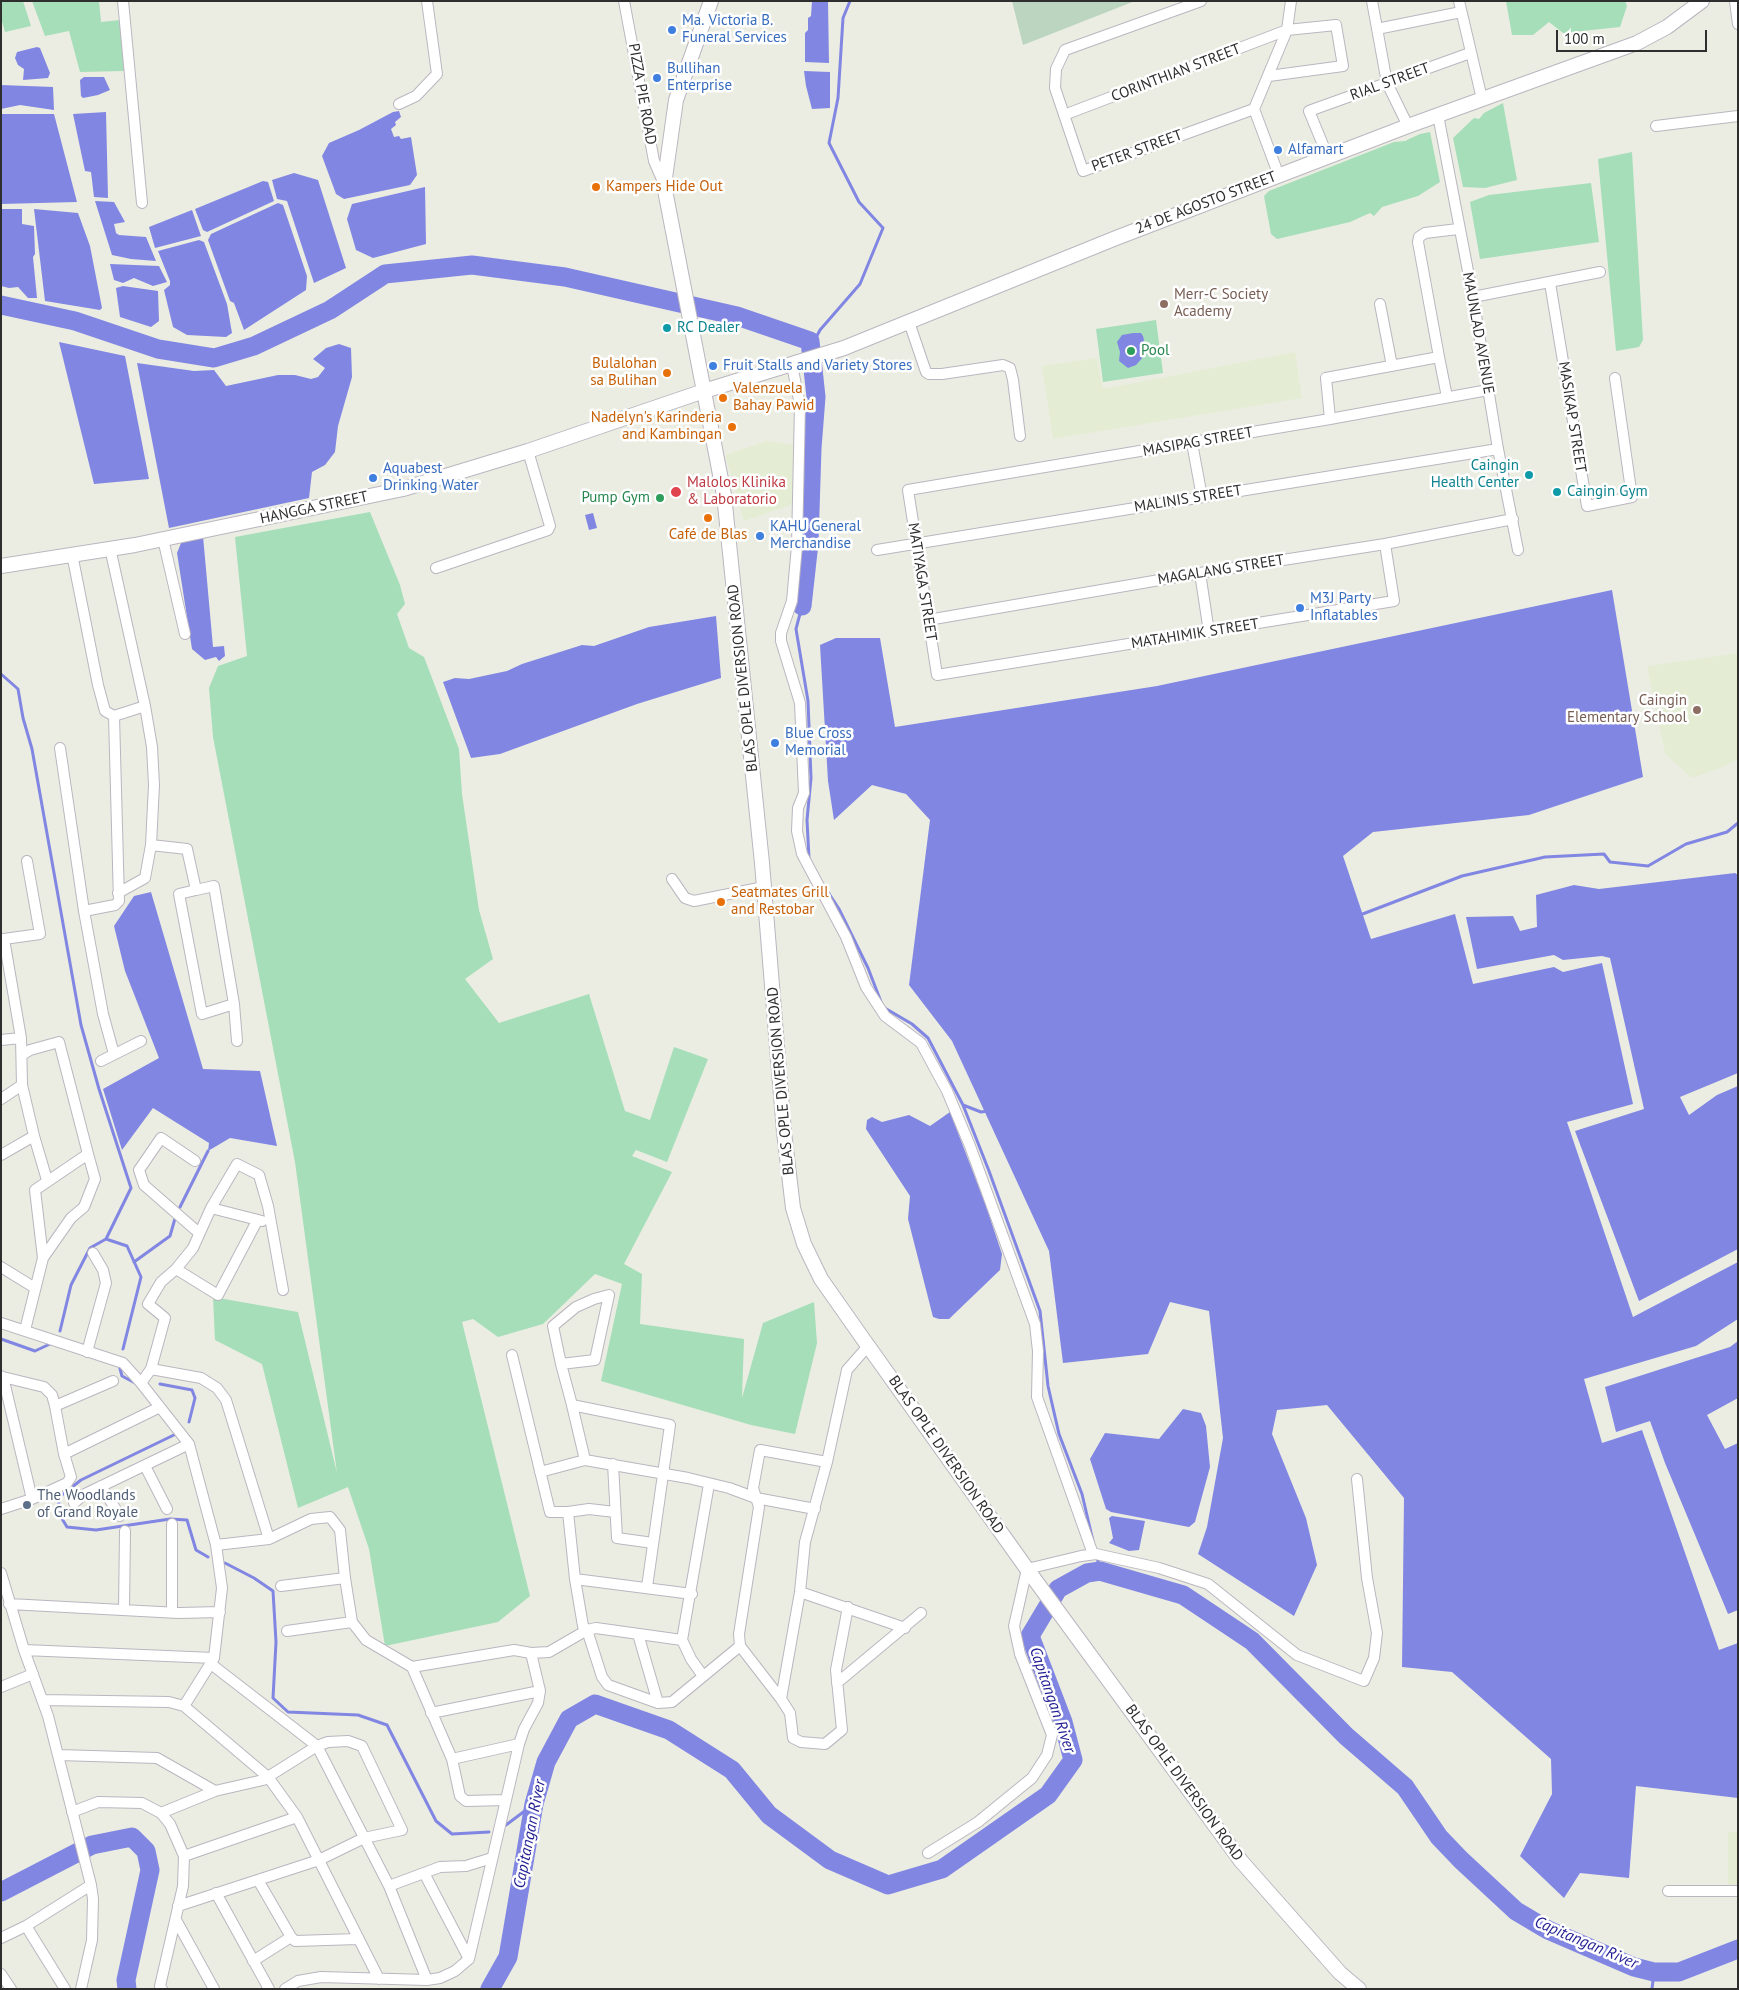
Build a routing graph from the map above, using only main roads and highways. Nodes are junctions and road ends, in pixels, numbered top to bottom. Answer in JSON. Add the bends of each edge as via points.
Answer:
{"nodes":[{"id":1,"x":711,"y":1,"type":"edge"},
{"id":2,"x":1702,"y":1,"type":"edge"},
{"id":3,"x":704,"y":391,"type":"junction"},
{"id":4,"x":2,"y":566,"type":"edge"},
{"id":5,"x":1359,"y":1989,"type":"edge"}],
"edges":[{"from":1,"to":3,"type":"main road","name":"BLAS OPLE DIVERSION ROAD","via":[[676,100],[664,185]]},
{"from":2,"to":3,"type":"main road","name":"24 DE AGOSTO STREET","via":[[1637,43],[1408,126],[833,351]]},
{"from":3,"to":4,"type":"main road","name":"HANGGA STREET","via":[[404,489],[162,539]]},
{"from":3,"to":5,"type":"main road","name":"BLAS OPLE DIVERSION ROAD","via":[[724,495],[764,887],[784,1132],[793,1208],[804,1244],[821,1279],[868,1346],[1241,1861],[1340,1973]]}]}
